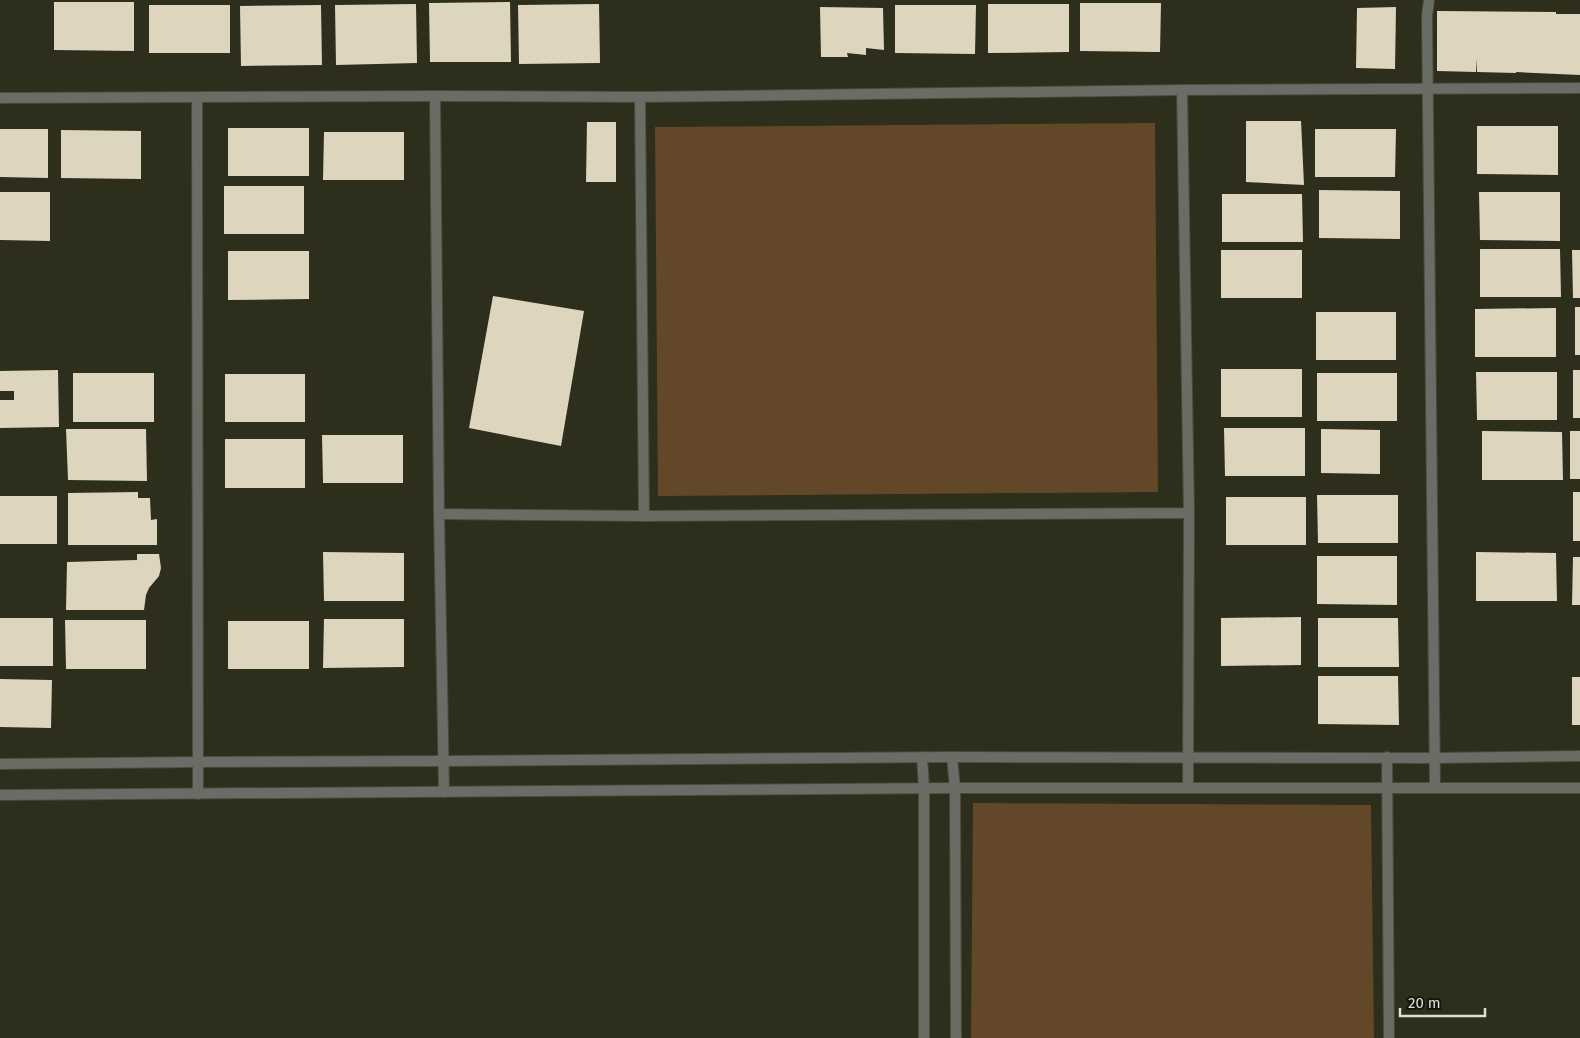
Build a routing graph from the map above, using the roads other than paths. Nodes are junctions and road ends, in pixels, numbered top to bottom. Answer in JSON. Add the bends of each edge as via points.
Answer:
{"nodes":[{"id":1,"x":1429,"y":0,"type":"edge"},
{"id":2,"x":1580,"y":88,"type":"edge"},
{"id":3,"x":1429,"y":89,"type":"junction"},
{"id":4,"x":1182,"y":90,"type":"junction"},
{"id":5,"x":435,"y":96,"type":"junction"},
{"id":6,"x":640,"y":97,"type":"junction"},
{"id":7,"x":0,"y":98,"type":"edge"},
{"id":8,"x":197,"y":98,"type":"junction"},
{"id":9,"x":1189,"y":513,"type":"junction"},
{"id":10,"x":439,"y":514,"type":"junction"},
{"id":11,"x":644,"y":516,"type":"junction"},
{"id":12,"x":1580,"y":756,"type":"edge"},
{"id":13,"x":922,"y":757,"type":"junction"},
{"id":14,"x":952,"y":757,"type":"junction"},
{"id":15,"x":1187,"y":757,"type":"junction"},
{"id":16,"x":1387,"y":757,"type":"junction"},
{"id":17,"x":1435,"y":758,"type":"junction"},
{"id":18,"x":443,"y":761,"type":"junction"},
{"id":19,"x":198,"y":762,"type":"junction"},
{"id":20,"x":0,"y":764,"type":"edge"},
{"id":21,"x":1388,"y":787,"type":"junction"},
{"id":22,"x":924,"y":788,"type":"junction"},
{"id":23,"x":955,"y":788,"type":"junction"},
{"id":24,"x":1188,"y":788,"type":"junction"},
{"id":25,"x":1435,"y":788,"type":"junction"},
{"id":26,"x":1580,"y":788,"type":"edge"},
{"id":27,"x":444,"y":792,"type":"junction"},
{"id":28,"x":198,"y":794,"type":"junction"},
{"id":29,"x":0,"y":796,"type":"edge"},
{"id":30,"x":924,"y":1038,"type":"edge"},
{"id":31,"x":956,"y":1038,"type":"edge"},
{"id":32,"x":1389,"y":1038,"type":"edge"}],
"edges":[{"from":1,"to":3,"type":"street"},
{"from":2,"to":3,"type":"street"},
{"from":3,"to":4,"type":"street"},
{"from":3,"to":17,"type":"street"},
{"from":4,"to":6,"type":"street"},
{"from":4,"to":9,"type":"street"},
{"from":5,"to":6,"type":"street"},
{"from":5,"to":8,"type":"street"},
{"from":5,"to":10,"type":"street"},
{"from":6,"to":11,"type":"street"},
{"from":7,"to":8,"type":"street"},
{"from":8,"to":19,"type":"street"},
{"from":9,"to":11,"type":"street"},
{"from":9,"to":15,"type":"street"},
{"from":10,"to":11,"type":"street"},
{"from":10,"to":18,"type":"street"},
{"from":12,"to":17,"type":"street"},
{"from":13,"to":14,"type":"street"},
{"from":13,"to":18,"type":"street"},
{"from":13,"to":22,"type":"street"},
{"from":14,"to":15,"type":"street"},
{"from":14,"to":23,"type":"street"},
{"from":15,"to":16,"type":"street"},
{"from":15,"to":24,"type":"street"},
{"from":16,"to":17,"type":"street"},
{"from":16,"to":21,"type":"street"},
{"from":17,"to":25,"type":"street"},
{"from":18,"to":19,"type":"street"},
{"from":18,"to":27,"type":"street"},
{"from":19,"to":20,"type":"street"},
{"from":19,"to":28,"type":"street"},
{"from":21,"to":24,"type":"street"},
{"from":21,"to":25,"type":"street"},
{"from":21,"to":32,"type":"street"},
{"from":22,"to":23,"type":"street"},
{"from":22,"to":27,"type":"street"},
{"from":22,"to":30,"type":"street"},
{"from":23,"to":24,"type":"street"},
{"from":23,"to":31,"type":"street"},
{"from":25,"to":26,"type":"street"},
{"from":27,"to":28,"type":"street"},
{"from":28,"to":29,"type":"street"}]}
